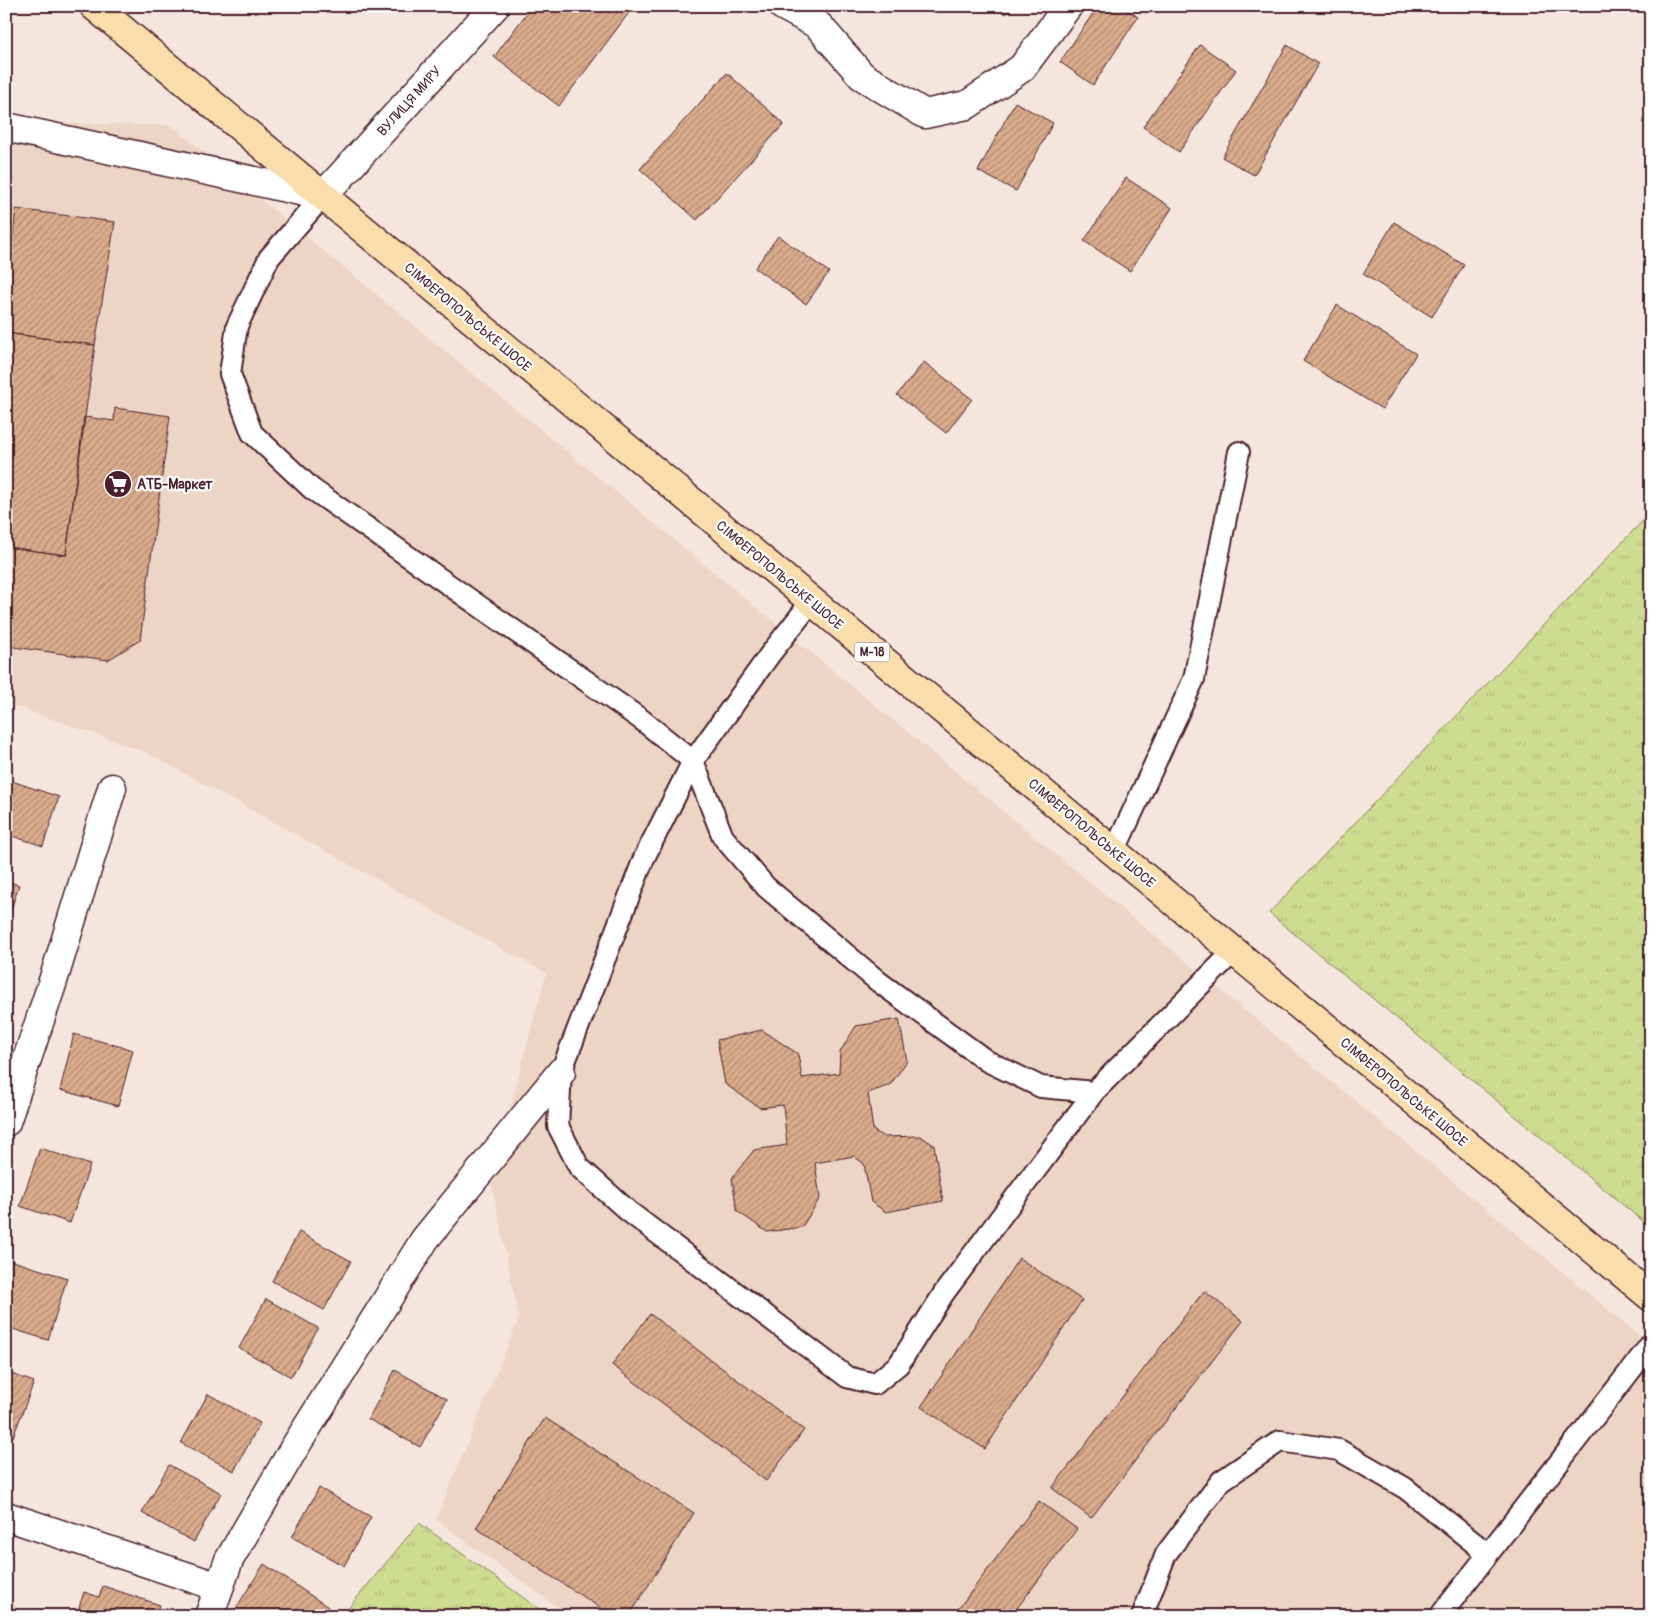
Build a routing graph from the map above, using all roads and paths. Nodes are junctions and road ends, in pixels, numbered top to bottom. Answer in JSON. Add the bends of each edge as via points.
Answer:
{"nodes":[{"id":1,"x":94,"y":6,"type":"edge"},
{"id":2,"x":495,"y":6,"type":"edge"},
{"id":3,"x":783,"y":6,"type":"edge"},
{"id":4,"x":1068,"y":6,"type":"edge"},
{"id":5,"x":6,"y":127,"type":"edge"},
{"id":6,"x":323,"y":196,"type":"junction"},
{"id":7,"x":1239,"y":452,"type":"dead end"},
{"id":8,"x":812,"y":602,"type":"junction"},
{"id":9,"x":693,"y":761,"type":"junction"},
{"id":10,"x":112,"y":788,"type":"dead end"},
{"id":11,"x":1114,"y":852,"type":"junction"},
{"id":12,"x":1234,"y":952,"type":"junction"},
{"id":13,"x":560,"y":1072,"type":"junction"},
{"id":14,"x":1094,"y":1092,"type":"junction"},
{"id":15,"x":6,"y":1122,"type":"edge"},
{"id":16,"x":1651,"y":1297,"type":"edge"},
{"id":17,"x":1651,"y":1344,"type":"edge"},
{"id":18,"x":6,"y":1516,"type":"edge"},
{"id":19,"x":1488,"y":1554,"type":"junction"},
{"id":20,"x":219,"y":1587,"type":"junction"},
{"id":21,"x":209,"y":1616,"type":"edge"},
{"id":22,"x":1142,"y":1616,"type":"edge"},
{"id":23,"x":1440,"y":1616,"type":"edge"}],
"edges":[{"from":1,"to":6,"type":"highway","name":"СІМФЕРОПОЛЬСЬКЕ ШОСЕ","number":"М-18"},
{"from":2,"to":6,"type":"street","name":"ВУЛИЦЯ МИРУ"},
{"from":3,"to":4,"type":"street","via":[[818,25],[862,76],[925,114],[967,105],[1022,68]]},
{"from":5,"to":6,"type":"street"},
{"from":6,"to":8,"type":"highway","name":"СІМФЕРОПОЛЬСЬКЕ ШОСЕ","number":"М-18"},
{"from":6,"to":9,"type":"lane","via":[[269,258],[237,326],[230,374],[252,433],[312,489],[642,720]]},
{"from":7,"to":11,"type":"lane","via":[[1194,679]]},
{"from":8,"to":9,"type":"lane"},
{"from":8,"to":11,"type":"highway","name":"СІМФЕРОПОЛЬСЬКЕ ШОСЕ","number":"М-18"},
{"from":9,"to":13,"type":"lane","via":[[644,858]]},
{"from":9,"to":14,"type":"lane","via":[[723,837],[766,887],[878,982],[987,1062],[1041,1087]]},
{"from":10,"to":15,"type":"street"},
{"from":11,"to":12,"type":"highway","name":"СІМФЕРОПОЛЬСЬКЕ ШОСЕ","number":"М-18"},
{"from":12,"to":14,"type":"lane"},
{"from":12,"to":16,"type":"highway","name":"СІМФЕРОПОЛЬСЬКЕ ШОСЕ","number":"М-18"},
{"from":13,"to":14,"type":"lane","via":[[558,1126],[579,1167],[628,1211],[847,1377],[875,1384],[899,1364],[944,1293]]},
{"from":13,"to":20,"type":"street","via":[[425,1239],[293,1450],[229,1560]]},
{"from":17,"to":19,"type":"lane"},
{"from":18,"to":20,"type":"street"},
{"from":19,"to":22,"type":"lane","via":[[1405,1488],[1339,1450],[1280,1441],[1221,1481],[1166,1554]]},
{"from":19,"to":23,"type":"lane"},
{"from":20,"to":21,"type":"street"}]}
